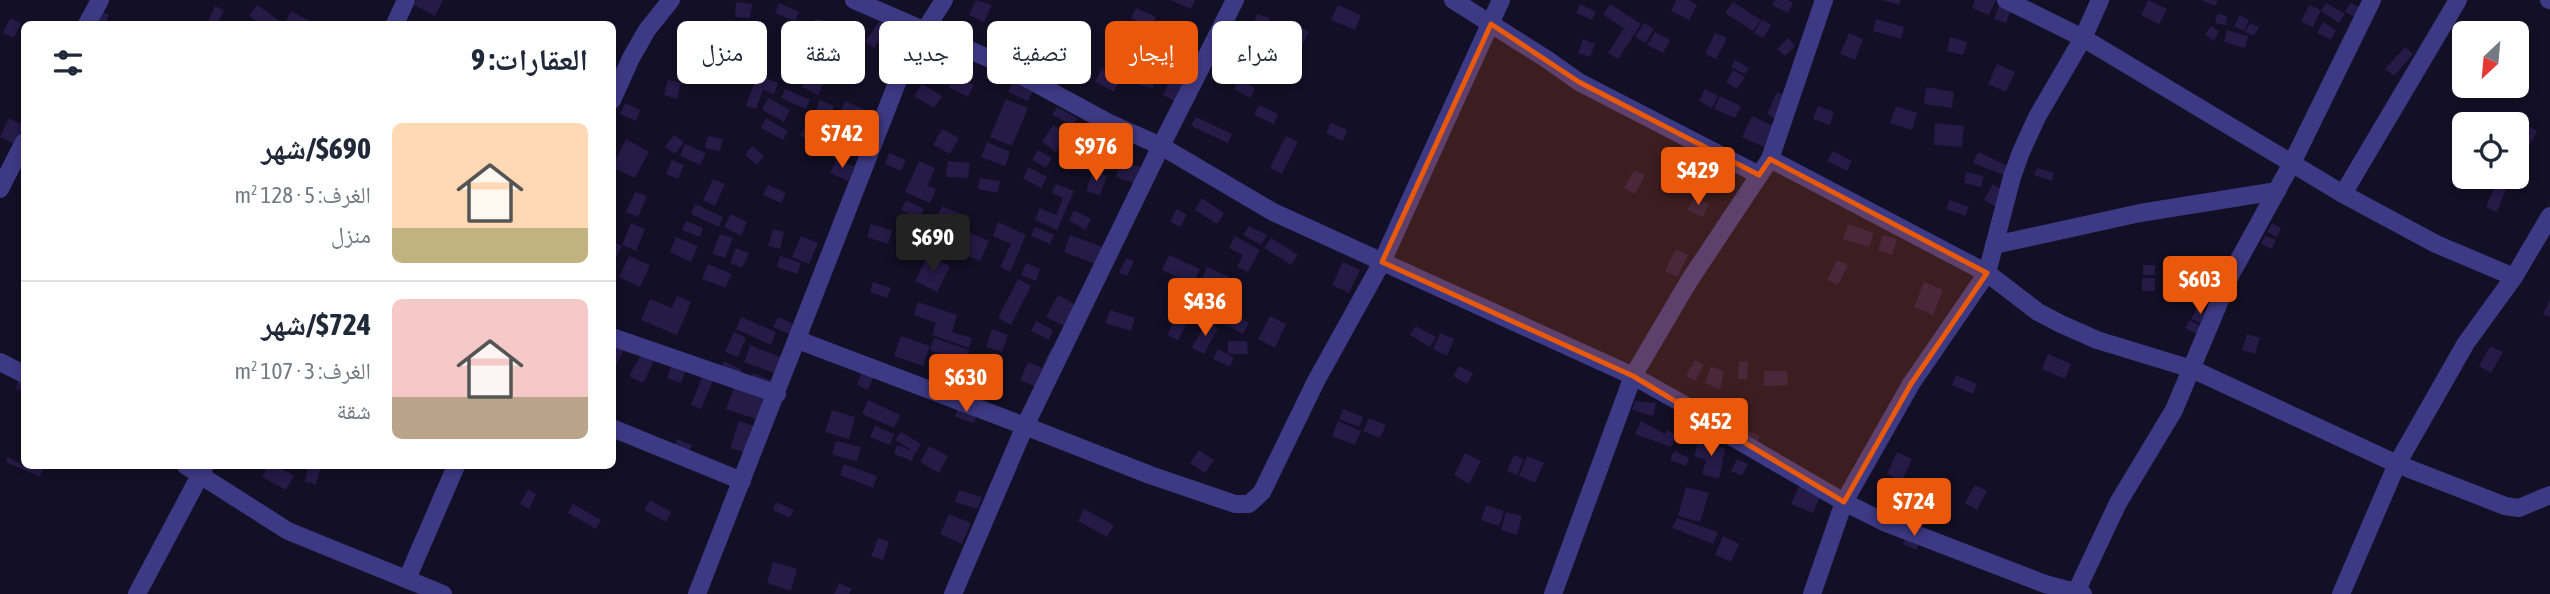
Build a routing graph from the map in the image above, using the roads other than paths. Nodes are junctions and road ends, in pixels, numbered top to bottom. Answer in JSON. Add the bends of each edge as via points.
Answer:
{"nodes":[{"id":1,"x":100,"y":0,"type":"edge"},
{"id":2,"x":406,"y":0,"type":"edge"},
{"id":3,"x":671,"y":0,"type":"edge"},
{"id":4,"x":854,"y":0,"type":"edge"},
{"id":5,"x":944,"y":0,"type":"edge"},
{"id":6,"x":1235,"y":0,"type":"edge"},
{"id":7,"x":1453,"y":0,"type":"edge"},
{"id":8,"x":1501,"y":0,"type":"edge"},
{"id":9,"x":1824,"y":0,"type":"edge"},
{"id":10,"x":2006,"y":0,"type":"edge"},
{"id":11,"x":2100,"y":0,"type":"edge"},
{"id":12,"x":2372,"y":0,"type":"edge"},
{"id":13,"x":2458,"y":0,"type":"edge"},
{"id":14,"x":89,"y":21,"type":"edge"},
{"id":15,"x":396,"y":21,"type":"edge"},
{"id":16,"x":902,"y":21,"type":"edge"},
{"id":17,"x":931,"y":21,"type":"edge"},
{"id":18,"x":1490,"y":24,"type":"junction"},
{"id":19,"x":2083,"y":38,"type":"junction"},
{"id":20,"x":973,"y":52,"type":"edge"},
{"id":21,"x":897,"y":84,"type":"edge"},
{"id":22,"x":616,"y":91,"type":"edge"},
{"id":23,"x":1161,"y":146,"type":"junction"},
{"id":24,"x":21,"y":148,"type":"edge"},
{"id":25,"x":1770,"y":159,"type":"junction"},
{"id":26,"x":2292,"y":163,"type":"junction"},
{"id":27,"x":1759,"y":176,"type":"junction"},
{"id":28,"x":0,"y":189,"type":"edge"},
{"id":29,"x":2277,"y":191,"type":"junction"},
{"id":30,"x":2343,"y":194,"type":"junction"},
{"id":31,"x":2550,"y":216,"type":"edge"},
{"id":32,"x":1994,"y":245,"type":"junction"},
{"id":33,"x":1382,"y":262,"type":"junction"},
{"id":34,"x":1987,"y":274,"type":"junction"},
{"id":35,"x":2514,"y":276,"type":"junction"},
{"id":36,"x":616,"y":338,"type":"edge"},
{"id":37,"x":798,"y":340,"type":"junction"},
{"id":38,"x":0,"y":362,"type":"edge"},
{"id":39,"x":2192,"y":369,"type":"junction"},
{"id":40,"x":21,"y":372,"type":"edge"},
{"id":41,"x":1633,"y":376,"type":"junction"},
{"id":42,"x":776,"y":394,"type":"junction"},
{"id":43,"x":1026,"y":426,"type":"junction"},
{"id":44,"x":616,"y":430,"type":"edge"},
{"id":45,"x":2397,"y":464,"type":"junction"},
{"id":46,"x":197,"y":469,"type":"edge"},
{"id":47,"x":198,"y":469,"type":"edge"},
{"id":48,"x":455,"y":469,"type":"edge"},
{"id":49,"x":742,"y":481,"type":"junction"},
{"id":50,"x":2550,"y":495,"type":"edge"},
{"id":51,"x":1844,"y":502,"type":"junction"},
{"id":52,"x":407,"y":579,"type":"junction"},
{"id":53,"x":2078,"y":593,"type":"edge"},
{"id":54,"x":137,"y":594,"type":"edge"},
{"id":55,"x":443,"y":594,"type":"edge"},
{"id":56,"x":697,"y":594,"type":"edge"},
{"id":57,"x":953,"y":594,"type":"edge"},
{"id":58,"x":1553,"y":594,"type":"edge"},
{"id":59,"x":1812,"y":594,"type":"edge"},
{"id":60,"x":2341,"y":594,"type":"edge"}],
"edges":[{"from":1,"to":14,"type":"street"},
{"from":2,"to":15,"type":"street"},
{"from":3,"to":22,"type":"street","via":[[647,30]]},
{"from":4,"to":16,"type":"street"},
{"from":5,"to":17,"type":"street"},
{"from":6,"to":23,"type":"street"},
{"from":7,"to":18,"type":"street"},
{"from":8,"to":18,"type":"street"},
{"from":9,"to":25,"type":"street"},
{"from":10,"to":19,"type":"street"},
{"from":11,"to":19,"type":"street"},
{"from":12,"to":26,"type":"street"},
{"from":13,"to":30,"type":"street"},
{"from":18,"to":27,"type":"street","via":[[1579,82]]},
{"from":18,"to":33,"type":"street"},
{"from":19,"to":26,"type":"street"},
{"from":19,"to":32,"type":"street","via":[[2021,152]]},
{"from":20,"to":23,"type":"street"},
{"from":21,"to":37,"type":"street"},
{"from":23,"to":33,"type":"street","via":[[1255,204]]},
{"from":23,"to":43,"type":"street"},
{"from":24,"to":28,"type":"street"},
{"from":25,"to":27,"type":"street"},
{"from":25,"to":34,"type":"street"},
{"from":26,"to":29,"type":"street"},
{"from":26,"to":30,"type":"street"},
{"from":27,"to":41,"type":"street"},
{"from":29,"to":32,"type":"street","via":[[2140,213]]},
{"from":29,"to":39,"type":"street","via":[[2231,274]]},
{"from":30,"to":35,"type":"street","via":[[2437,244]]},
{"from":31,"to":35,"type":"street"},
{"from":32,"to":34,"type":"street"},
{"from":33,"to":41,"type":"street"},
{"from":33,"to":43,"type":"street","via":[[1262,492],[1249,504],[1235,504],[1150,475]]},
{"from":34,"to":39,"type":"street","via":[[2061,324]]},
{"from":34,"to":51,"type":"street","via":[[1911,384]]},
{"from":35,"to":45,"type":"street","via":[[2466,343]]},
{"from":36,"to":42,"type":"street"},
{"from":37,"to":42,"type":"street"},
{"from":37,"to":43,"type":"street"},
{"from":38,"to":40,"type":"street"},
{"from":39,"to":45,"type":"street"},
{"from":39,"to":53,"type":"street","via":[[2174,410],[2118,503]]},
{"from":41,"to":51,"type":"street"},
{"from":41,"to":58,"type":"street"},
{"from":42,"to":49,"type":"street"},
{"from":43,"to":57,"type":"street"},
{"from":44,"to":49,"type":"street"},
{"from":45,"to":50,"type":"street","via":[[2505,506],[2519,508]]},
{"from":45,"to":60,"type":"street"},
{"from":46,"to":54,"type":"street"},
{"from":47,"to":52,"type":"street","via":[[288,531]]},
{"from":48,"to":52,"type":"street"},
{"from":49,"to":56,"type":"street"},
{"from":51,"to":53,"type":"street","via":[[1884,522]]},
{"from":51,"to":59,"type":"street"},
{"from":52,"to":55,"type":"street"}]}
